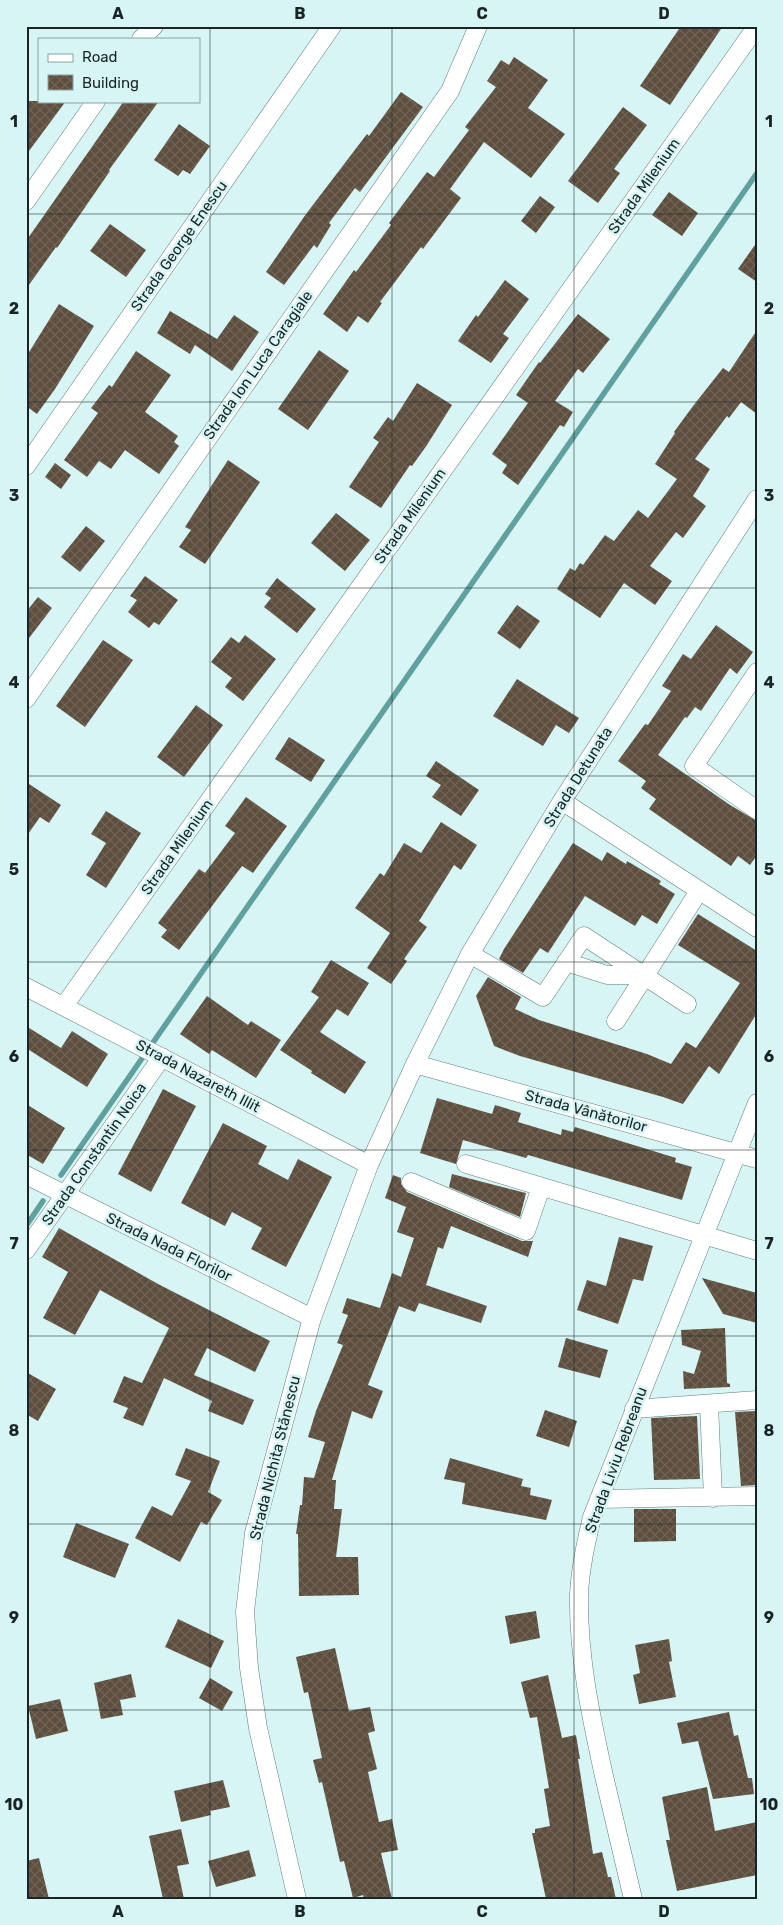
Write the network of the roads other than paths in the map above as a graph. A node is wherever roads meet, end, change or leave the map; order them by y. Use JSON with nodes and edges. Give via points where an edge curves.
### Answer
{"nodes":[{"id":1,"x":154,"y":26,"type":"edge"},
{"id":2,"x":332,"y":26,"type":"edge"},
{"id":3,"x":478,"y":26,"type":"edge"},
{"id":4,"x":757,"y":26,"type":"edge"},
{"id":5,"x":142,"y":38,"type":"edge"},
{"id":6,"x":95,"y":102,"type":"edge"},
{"id":7,"x":26,"y":201,"type":"edge"},
{"id":8,"x":26,"y":466,"type":"edge"},
{"id":9,"x":757,"y":499,"type":"edge"},
{"id":10,"x":757,"y":672,"type":"edge"},
{"id":11,"x":26,"y":699,"type":"edge"},
{"id":12,"x":562,"y":801,"type":"junction"},
{"id":13,"x":757,"y":810,"type":"edge"},
{"id":14,"x":699,"y":891,"type":"junction"},
{"id":15,"x":757,"y":928,"type":"edge"},
{"id":16,"x":470,"y":954,"type":"junction"},
{"id":17,"x":566,"y":962,"type":"junction"},
{"id":18,"x":645,"y":976,"type":"junction"},
{"id":19,"x":26,"y":987,"type":"edge"},
{"id":20,"x":687,"y":1004,"type":"dead end"},
{"id":21,"x":64,"y":1006,"type":"junction"},
{"id":22,"x":616,"y":1021,"type":"dead end"},
{"id":23,"x":162,"y":1057,"type":"junction"},
{"id":24,"x":414,"y":1064,"type":"junction"},
{"id":25,"x":757,"y":1103,"type":"edge"},
{"id":26,"x":736,"y":1153,"type":"junction"},
{"id":27,"x":757,"y":1159,"type":"edge"},
{"id":28,"x":466,"y":1164,"type":"dead end"},
{"id":29,"x":369,"y":1165,"type":"junction"},
{"id":30,"x":26,"y":1175,"type":"edge"},
{"id":31,"x":411,"y":1182,"type":"dead end"},
{"id":32,"x":541,"y":1187,"type":"junction"},
{"id":33,"x":65,"y":1195,"type":"junction"},
{"id":34,"x":703,"y":1236,"type":"junction"},
{"id":35,"x":26,"y":1250,"type":"edge"},
{"id":36,"x":757,"y":1251,"type":"edge"},
{"id":37,"x":312,"y":1318,"type":"junction"},
{"id":38,"x":757,"y":1400,"type":"edge"},
{"id":39,"x":709,"y":1404,"type":"junction"},
{"id":40,"x":634,"y":1410,"type":"junction"},
{"id":41,"x":757,"y":1496,"type":"edge"},
{"id":42,"x":713,"y":1498,"type":"junction"},
{"id":43,"x":599,"y":1499,"type":"junction"},
{"id":44,"x":297,"y":1899,"type":"edge"},
{"id":45,"x":633,"y":1899,"type":"edge"}],
"edges":[{"from":1,"to":5,"type":"street"},
{"from":2,"to":8,"type":"street","name":"Strada George Enescu"},
{"from":3,"to":11,"type":"street","name":"Strada Ion Luca Caragiale","via":[[450,90]]},
{"from":4,"to":21,"type":"street","name":"Strada Milenium"},
{"from":6,"to":7,"type":"street"},
{"from":9,"to":12,"type":"street","name":"Strada Detunata"},
{"from":10,"to":13,"type":"street","via":[[694,766]]},
{"from":12,"to":14,"type":"street"},
{"from":12,"to":16,"type":"street","name":"Strada Detunata"},
{"from":14,"to":15,"type":"street"},
{"from":14,"to":18,"type":"street"},
{"from":16,"to":17,"type":"street","via":[[543,997]]},
{"from":16,"to":24,"type":"street","name":"Strada Detunata"},
{"from":17,"to":18,"type":"street","via":[[607,974]]},
{"from":17,"to":18,"type":"street","via":[[584,936]]},
{"from":18,"to":20,"type":"street"},
{"from":18,"to":22,"type":"street"},
{"from":19,"to":21,"type":"street","name":"Strada Nazareth Illit"},
{"from":21,"to":23,"type":"street","name":"Strada Nazareth Illit"},
{"from":23,"to":29,"type":"street","name":"Strada Nazareth Illit"},
{"from":23,"to":33,"type":"street","name":"Strada Constantin Noica"},
{"from":24,"to":26,"type":"street","name":"Strada Vânătorilor"},
{"from":24,"to":29,"type":"street","name":"Strada Nichita Stănescu"},
{"from":25,"to":26,"type":"street","name":"Strada Liviu Rebreanu"},
{"from":26,"to":27,"type":"street","name":"Strada Vânătorilor"},
{"from":26,"to":34,"type":"street","name":"Strada Liviu Rebreanu"},
{"from":28,"to":32,"type":"street"},
{"from":29,"to":37,"type":"street","name":"Strada Nichita Stănescu"},
{"from":30,"to":33,"type":"street","name":"Strada Nada Florilor"},
{"from":31,"to":32,"type":"street","via":[[526,1231]]},
{"from":32,"to":34,"type":"street"},
{"from":33,"to":35,"type":"street","name":"Strada Constantin Noica"},
{"from":33,"to":37,"type":"street","name":"Strada Nada Florilor"},
{"from":34,"to":36,"type":"street"},
{"from":34,"to":40,"type":"street","name":"Strada Liviu Rebreanu"},
{"from":37,"to":44,"type":"street","name":"Strada Nichita Stănescu","via":[[254,1532],[245,1612],[258,1728]]},
{"from":38,"to":39,"type":"street"},
{"from":39,"to":40,"type":"street"},
{"from":39,"to":42,"type":"street"},
{"from":40,"to":43,"type":"street","name":"Strada Liviu Rebreanu"},
{"from":41,"to":42,"type":"street"},
{"from":42,"to":43,"type":"street"},
{"from":43,"to":45,"type":"street","name":"Strada Liviu Rebreanu","via":[[583,1555],[579,1595],[581,1642],[593,1724]]}]}
